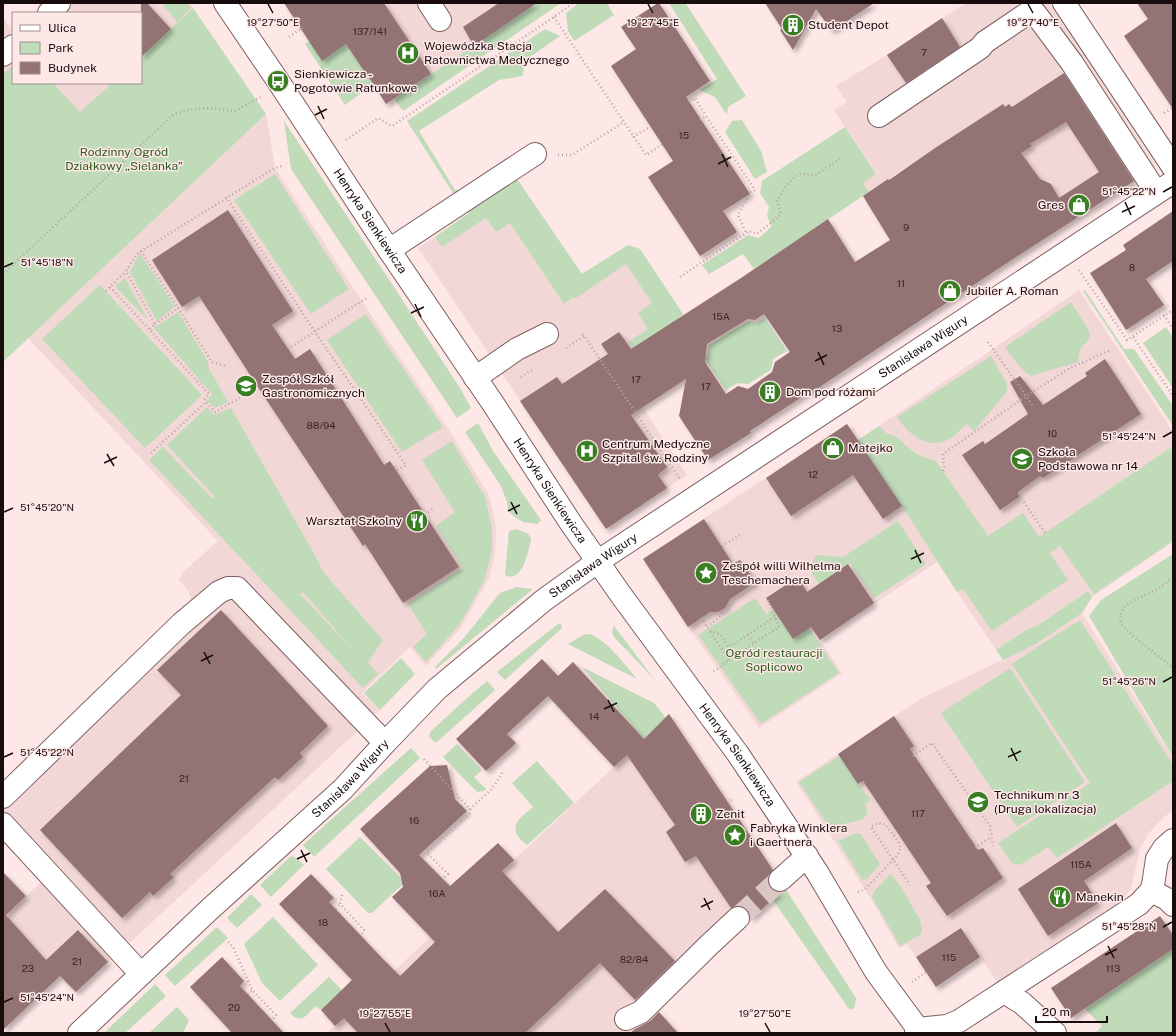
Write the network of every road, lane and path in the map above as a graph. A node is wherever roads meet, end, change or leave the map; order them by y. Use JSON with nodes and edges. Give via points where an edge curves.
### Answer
{"nodes":[{"id":1,"x":59,"y":3,"type":"edge"},
{"id":2,"x":225,"y":3,"type":"edge"},
{"id":3,"x":573,"y":3,"type":"edge"},
{"id":4,"x":1064,"y":3,"type":"edge"},
{"id":5,"x":50,"y":12,"type":"edge"},
{"id":6,"x":554,"y":17,"type":"junction"},
{"id":7,"x":304,"y":28,"type":"dead end"},
{"id":8,"x":289,"y":37,"type":"dead end"},
{"id":9,"x":12,"y":47,"type":"edge"},
{"id":10,"x":3,"y":55,"type":"edge"},
{"id":11,"x":262,"y":97,"type":"dead end"},
{"id":12,"x":689,"y":102,"type":"dead end"},
{"id":13,"x":1172,"y":108,"type":"dead end"},
{"id":14,"x":1164,"y":112,"type":"dead end"},
{"id":15,"x":706,"y":116,"type":"junction"},
{"id":16,"x":879,"y":116,"type":"dead end"},
{"id":17,"x":700,"y":120,"type":"dead end"},
{"id":18,"x":624,"y":122,"type":"junction"},
{"id":19,"x":650,"y":126,"type":"dead end"},
{"id":20,"x":634,"y":137,"type":"junction"},
{"id":21,"x":346,"y":140,"type":"dead end"},
{"id":22,"x":663,"y":144,"type":"dead end"},
{"id":23,"x":536,"y":154,"type":"joint"},
{"id":24,"x":840,"y":159,"type":"dead end"},
{"id":25,"x":282,"y":166,"type":"dead end"},
{"id":26,"x":1173,"y":167,"type":"edge"},
{"id":27,"x":1165,"y":187,"type":"edge"},
{"id":28,"x":226,"y":197,"type":"junction"},
{"id":29,"x":746,"y":233,"type":"junction"},
{"id":30,"x":389,"y":250,"type":"junction"},
{"id":31,"x":141,"y":251,"type":"junction"},
{"id":32,"x":1066,"y":252,"type":"junction"},
{"id":33,"x":126,"y":271,"type":"junction"},
{"id":34,"x":3,"y":274,"type":"edge"},
{"id":35,"x":680,"y":276,"type":"dead end"},
{"id":36,"x":110,"y":287,"type":"junction"},
{"id":37,"x":106,"y":292,"type":"dead end"},
{"id":38,"x":368,"y":297,"type":"dead end"},
{"id":39,"x":178,"y":308,"type":"junction"},
{"id":40,"x":1173,"y":310,"type":"edge"},
{"id":41,"x":1164,"y":315,"type":"junction"},
{"id":42,"x":155,"y":324,"type":"junction"},
{"id":43,"x":150,"y":329,"type":"junction"},
{"id":44,"x":1173,"y":329,"type":"edge"},
{"id":45,"x":315,"y":332,"type":"junction"},
{"id":46,"x":547,"y":334,"type":"dead end"},
{"id":47,"x":583,"y":334,"type":"dead end"},
{"id":48,"x":1133,"y":337,"type":"junction"},
{"id":49,"x":988,"y":342,"type":"dead end"},
{"id":50,"x":288,"y":349,"type":"dead end"},
{"id":51,"x":1111,"y":350,"type":"dead end"},
{"id":52,"x":226,"y":366,"type":"dead end"},
{"id":53,"x":475,"y":378,"type":"junction"},
{"id":54,"x":1173,"y":383,"type":"edge"},
{"id":55,"x":1026,"y":396,"type":"junction"},
{"id":56,"x":1173,"y":396,"type":"edge"},
{"id":57,"x":241,"y":397,"type":"dead end"},
{"id":58,"x":206,"y":402,"type":"junction"},
{"id":59,"x":1033,"y":406,"type":"dead end"},
{"id":60,"x":648,"y":431,"type":"junction"},
{"id":61,"x":644,"y":434,"type":"dead end"},
{"id":62,"x":151,"y":453,"type":"dead end"},
{"id":63,"x":396,"y":471,"type":"dead end"},
{"id":64,"x":943,"y":471,"type":"dead end"},
{"id":65,"x":680,"y":479,"type":"dead end"},
{"id":66,"x":1024,"y":502,"type":"dead end"},
{"id":67,"x":434,"y":508,"type":"dead end"},
{"id":68,"x":425,"y":515,"type":"dead end"},
{"id":69,"x":1046,"y":533,"type":"dead end"},
{"id":70,"x":740,"y":535,"type":"dead end"},
{"id":71,"x":722,"y":546,"type":"dead end"},
{"id":72,"x":597,"y":562,"type":"junction"},
{"id":73,"x":1173,"y":578,"type":"edge"},
{"id":74,"x":764,"y":580,"type":"dead end"},
{"id":75,"x":768,"y":600,"type":"dead end"},
{"id":76,"x":775,"y":617,"type":"junction"},
{"id":77,"x":701,"y":618,"type":"dead end"},
{"id":78,"x":707,"y":627,"type":"junction"},
{"id":79,"x":710,"y":632,"type":"junction"},
{"id":80,"x":748,"y":635,"type":"junction"},
{"id":81,"x":754,"y":644,"type":"junction"},
{"id":82,"x":729,"y":660,"type":"junction"},
{"id":83,"x":1173,"y":668,"type":"edge"},
{"id":84,"x":713,"y":672,"type":"dead end"},
{"id":85,"x":385,"y":743,"type":"junction"},
{"id":86,"x":913,"y":756,"type":"dead end"},
{"id":87,"x":424,"y":759,"type":"dead end"},
{"id":88,"x":504,"y":770,"type":"dead end"},
{"id":89,"x":3,"y":797,"type":"edge"},
{"id":90,"x":732,"y":800,"type":"dead end"},
{"id":91,"x":728,"y":803,"type":"dead end"},
{"id":92,"x":470,"y":809,"type":"junction"},
{"id":93,"x":3,"y":824,"type":"edge"},
{"id":94,"x":897,"y":833,"type":"dead end"},
{"id":95,"x":894,"y":835,"type":"junction"},
{"id":96,"x":992,"y":837,"type":"junction"},
{"id":97,"x":1173,"y":840,"type":"edge"},
{"id":98,"x":993,"y":846,"type":"dead end"},
{"id":99,"x":975,"y":848,"type":"dead end"},
{"id":100,"x":807,"y":856,"type":"junction"},
{"id":101,"x":893,"y":860,"type":"junction"},
{"id":102,"x":442,"y":879,"type":"dead end"},
{"id":103,"x":780,"y":880,"type":"tunnel mouth"},
{"id":104,"x":910,"y":885,"type":"dead end"},
{"id":105,"x":1151,"y":891,"type":"junction"},
{"id":106,"x":858,"y":892,"type":"dead end"},
{"id":107,"x":342,"y":895,"type":"dead end"},
{"id":108,"x":340,"y":904,"type":"junction"},
{"id":109,"x":1173,"y":905,"type":"edge"},
{"id":110,"x":336,"y":909,"type":"dead end"},
{"id":111,"x":738,"y":918,"type":"tunnel mouth"},
{"id":112,"x":361,"y":936,"type":"dead end"},
{"id":113,"x":228,"y":942,"type":"dead end"},
{"id":114,"x":926,"y":972,"type":"dead end"},
{"id":115,"x":141,"y":974,"type":"junction"},
{"id":116,"x":915,"y":980,"type":"dead end"},
{"id":117,"x":252,"y":990,"type":"junction"},
{"id":118,"x":1004,"y":992,"type":"junction"},
{"id":119,"x":248,"y":994,"type":"dead end"},
{"id":120,"x":626,"y":1019,"type":"dead end"},
{"id":121,"x":272,"y":1020,"type":"dead end"},
{"id":122,"x":919,"y":1032,"type":"edge"},
{"id":123,"x":79,"y":1033,"type":"edge"},
{"id":124,"x":1055,"y":1033,"type":"edge"}],
"edges":[{"from":1,"to":5,"type":"street"},
{"from":2,"to":30,"type":"street","name":"Henryka Sienkiewicza"},
{"from":3,"to":6,"type":"path"},
{"from":4,"to":26,"type":"street"},
{"from":6,"to":18,"type":"path"},
{"from":6,"to":21,"type":"path","via":[[392,126],[378,118]]},
{"from":7,"to":8,"type":"path"},
{"from":9,"to":10,"type":"street"},
{"from":11,"to":34,"type":"path","via":[[235,111],[210,108],[186,110],[173,115]]},
{"from":12,"to":15,"type":"path","via":[[695,98]]},
{"from":13,"to":14,"type":"path"},
{"from":15,"to":17,"type":"path"},
{"from":15,"to":29,"type":"path","via":[[755,190],[751,192],[738,215]]},
{"from":16,"to":27,"type":"street","via":[[1031,11],[1036,13]]},
{"from":18,"to":20,"type":"path"},
{"from":18,"to":23,"type":"path","via":[[572,155]]},
{"from":19,"to":20,"type":"path"},
{"from":20,"to":22,"type":"path","via":[[646,155]]},
{"from":23,"to":30,"type":"street"},
{"from":24,"to":29,"type":"path","via":[[814,176],[798,175],[783,190],[777,201],[781,214],[757,234],[749,231]]},
{"from":25,"to":28,"type":"path"},
{"from":27,"to":32,"type":"street","name":"Stanisława Wigury"},
{"from":28,"to":31,"type":"path"},
{"from":28,"to":45,"type":"path"},
{"from":29,"to":35,"type":"path"},
{"from":30,"to":53,"type":"street","name":"Henryka Sienkiewicza"},
{"from":31,"to":33,"type":"path"},
{"from":31,"to":39,"type":"path"},
{"from":32,"to":48,"type":"path","via":[[1127,340]]},
{"from":32,"to":72,"type":"street","name":"Stanisława Wigury"},
{"from":33,"to":36,"type":"path"},
{"from":33,"to":42,"type":"path"},
{"from":36,"to":37,"type":"path"},
{"from":36,"to":43,"type":"path"},
{"from":38,"to":45,"type":"path"},
{"from":39,"to":42,"type":"path"},
{"from":39,"to":52,"type":"path","via":[[212,362]]},
{"from":40,"to":41,"type":"path"},
{"from":41,"to":44,"type":"path"},
{"from":41,"to":48,"type":"path"},
{"from":42,"to":43,"type":"path"},
{"from":43,"to":58,"type":"path","via":[[209,394],[204,400]]},
{"from":45,"to":50,"type":"path"},
{"from":45,"to":63,"type":"path","via":[[406,465]]},
{"from":46,"to":53,"type":"street","via":[[517,349]]},
{"from":47,"to":60,"type":"path"},
{"from":48,"to":56,"type":"path"},
{"from":49,"to":55,"type":"path"},
{"from":51,"to":55,"type":"path","via":[[1072,367]]},
{"from":53,"to":72,"type":"street","name":"Henryka Sienkiewicza"},
{"from":54,"to":56,"type":"path"},
{"from":55,"to":59,"type":"path"},
{"from":55,"to":64,"type":"path","via":[[943,454]]},
{"from":57,"to":58,"type":"path","via":[[215,412]]},
{"from":58,"to":62,"type":"path"},
{"from":60,"to":61,"type":"path"},
{"from":60,"to":65,"type":"path"},
{"from":66,"to":69,"type":"path"},
{"from":67,"to":68,"type":"path"},
{"from":70,"to":71,"type":"path"},
{"from":72,"to":85,"type":"street","name":"Stanisława Wigury","via":[[544,600],[437,689]]},
{"from":72,"to":100,"type":"street","name":"Henryka Sienkiewicza","via":[[738,754]]},
{"from":73,"to":83,"type":"path","via":[[1154,591],[1132,601],[1120,614],[1121,624]]},
{"from":74,"to":78,"type":"path","via":[[734,600]]},
{"from":75,"to":76,"type":"path"},
{"from":76,"to":80,"type":"path"},
{"from":76,"to":81,"type":"path","via":[[779,627]]},
{"from":77,"to":78,"type":"path"},
{"from":78,"to":79,"type":"path"},
{"from":79,"to":80,"type":"path","via":[[720,634],[729,647]]},
{"from":79,"to":82,"type":"path"},
{"from":80,"to":81,"type":"path"},
{"from":81,"to":82,"type":"path"},
{"from":82,"to":84,"type":"path"},
{"from":85,"to":89,"type":"street","via":[[237,588],[228,588],[219,592],[181,624]]},
{"from":85,"to":115,"type":"street","name":"Stanisława Wigury","via":[[343,789]]},
{"from":86,"to":96,"type":"path","via":[[932,743],[990,826]]},
{"from":87,"to":92,"type":"path"},
{"from":88,"to":92,"type":"path","via":[[492,789]]},
{"from":90,"to":91,"type":"path"},
{"from":92,"to":102,"type":"path","via":[[469,815],[433,845],[428,853],[448,874]]},
{"from":93,"to":115,"type":"street"},
{"from":94,"to":95,"type":"path"},
{"from":95,"to":101,"type":"path","via":[[900,848]]},
{"from":95,"to":101,"type":"path","via":[[886,824],[878,823],[871,826]]},
{"from":96,"to":98,"type":"path"},
{"from":96,"to":99,"type":"path"},
{"from":97,"to":105,"type":"street","via":[[1157,859]]},
{"from":100,"to":103,"type":"street"},
{"from":100,"to":122,"type":"street","name":"Henryka Sienkiewicza","via":[[876,972]]},
{"from":101,"to":104,"type":"path"},
{"from":101,"to":106,"type":"path","via":[[865,889]]},
{"from":105,"to":109,"type":"street"},
{"from":105,"to":118,"type":"street","via":[[1139,904]]},
{"from":107,"to":108,"type":"path"},
{"from":108,"to":110,"type":"path"},
{"from":108,"to":112,"type":"path","via":[[364,930]]},
{"from":111,"to":120,"type":"street","via":[[641,1012]]},
{"from":113,"to":117,"type":"path","via":[[233,947]]},
{"from":114,"to":116,"type":"path"},
{"from":115,"to":123,"type":"street","name":"Stanisława Wigury"},
{"from":117,"to":119,"type":"path"},
{"from":117,"to":121,"type":"path","via":[[276,1015]]},
{"from":118,"to":122,"type":"street","via":[[959,1021]]},
{"from":118,"to":124,"type":"street","via":[[1022,1003]]}]}
